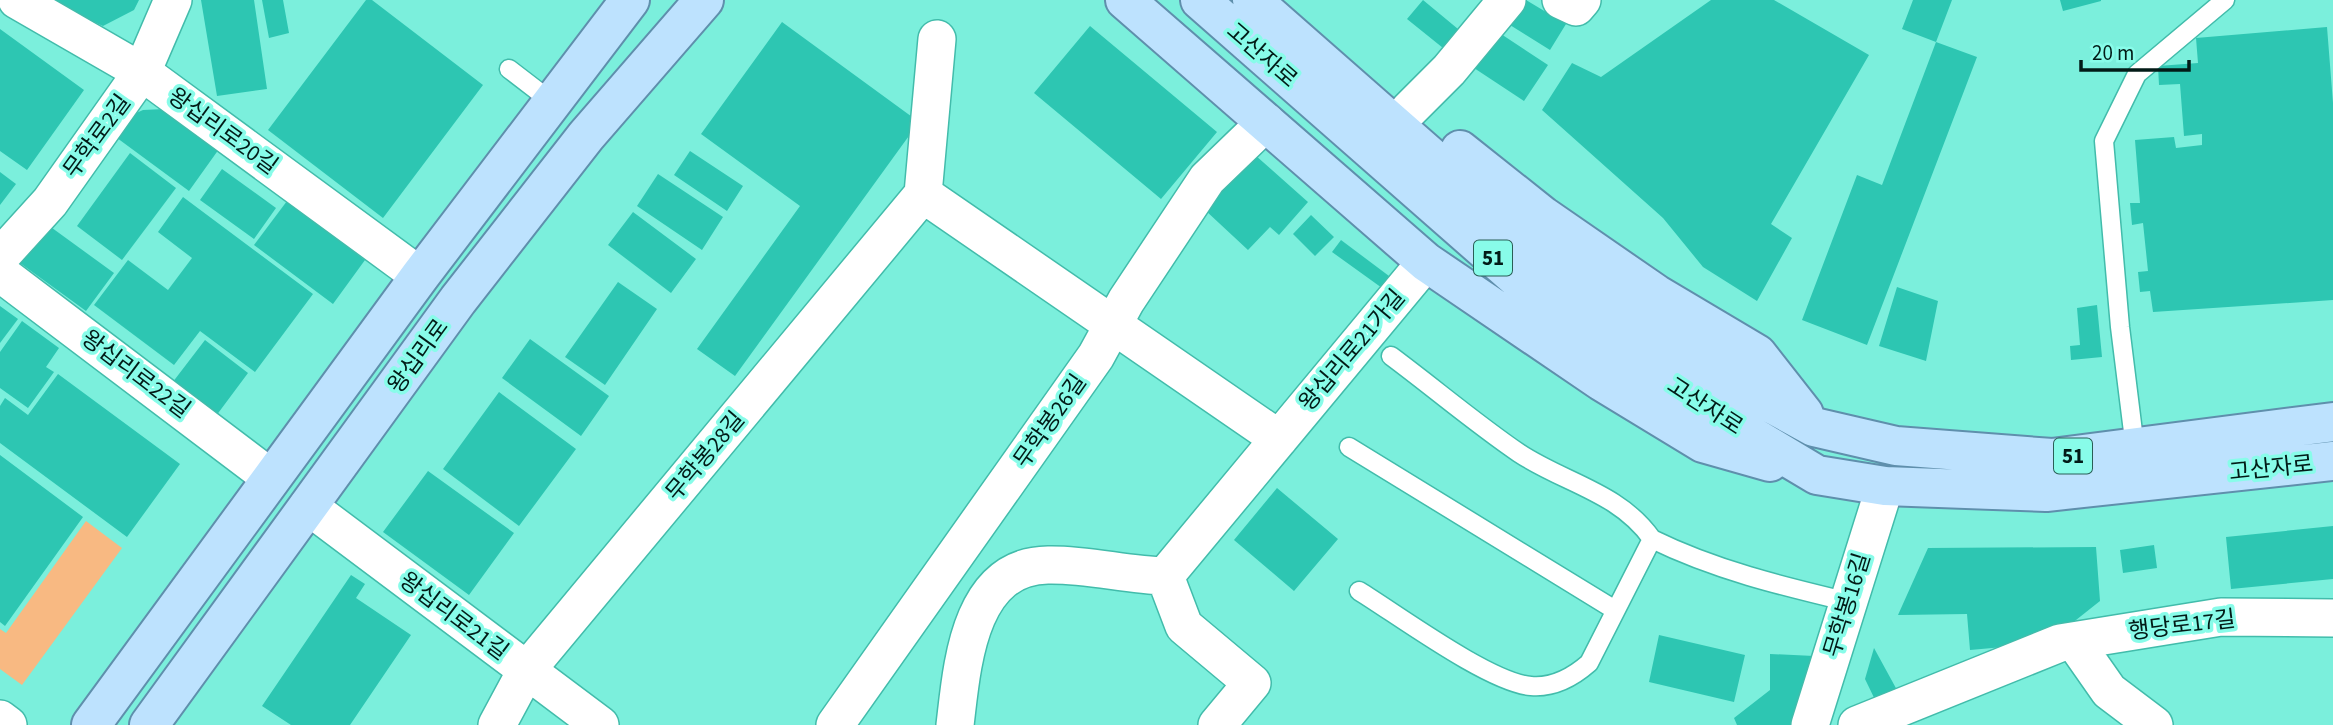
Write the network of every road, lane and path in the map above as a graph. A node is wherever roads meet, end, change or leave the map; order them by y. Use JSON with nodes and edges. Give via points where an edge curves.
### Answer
{"nodes":[{"id":1,"x":17,"y":0,"type":"edge"},
{"id":2,"x":173,"y":0,"type":"edge"},
{"id":3,"x":630,"y":0,"type":"edge"},
{"id":4,"x":704,"y":0,"type":"edge"},
{"id":5,"x":1125,"y":0,"type":"edge"},
{"id":6,"x":1199,"y":0,"type":"edge"},
{"id":7,"x":1252,"y":0,"type":"edge"},
{"id":8,"x":1282,"y":0,"type":"edge"},
{"id":9,"x":1507,"y":0,"type":"edge"},
{"id":10,"x":1561,"y":0,"type":"edge"},
{"id":11,"x":1582,"y":0,"type":"edge"},
{"id":12,"x":2225,"y":0,"type":"edge"},
{"id":13,"x":937,"y":39,"type":"dead end"},
{"id":14,"x":509,"y":69,"type":"dead end"},
{"id":15,"x":142,"y":72,"type":"junction"},
{"id":16,"x":552,"y":102,"type":"junction"},
{"id":17,"x":1409,"y":110,"type":"junction"},
{"id":18,"x":1266,"y":122,"type":"junction"},
{"id":19,"x":923,"y":194,"type":"junction"},
{"id":20,"x":0,"y":257,"type":"edge"},
{"id":21,"x":1426,"y":262,"type":"junction"},
{"id":22,"x":0,"y":273,"type":"edge"},
{"id":23,"x":420,"y":276,"type":"junction"},
{"id":24,"x":1112,"y":324,"type":"junction"},
{"id":25,"x":1391,"y":356,"type":"dead end"},
{"id":26,"x":2333,"y":422,"type":"edge"},
{"id":27,"x":1814,"y":427,"type":"junction"},
{"id":28,"x":1279,"y":439,"type":"junction"},
{"id":29,"x":1349,"y":447,"type":"dead end"},
{"id":30,"x":2135,"y":448,"type":"junction"},
{"id":31,"x":2333,"y":461,"type":"edge"},
{"id":32,"x":1817,"y":475,"type":"junction"},
{"id":33,"x":271,"y":478,"type":"junction"},
{"id":34,"x":1885,"y":486,"type":"junction"},
{"id":35,"x":308,"y":506,"type":"junction"},
{"id":36,"x":1652,"y":539,"type":"junction"},
{"id":37,"x":1165,"y":576,"type":"junction"},
{"id":38,"x":1359,"y":591,"type":"dead end"},
{"id":39,"x":1850,"y":602,"type":"junction"},
{"id":40,"x":1615,"y":610,"type":"junction"},
{"id":41,"x":2333,"y":618,"type":"edge"},
{"id":42,"x":2074,"y":641,"type":"junction"},
{"id":43,"x":526,"y":671,"type":"junction"},
{"id":44,"x":0,"y":719,"type":"edge"},
{"id":45,"x":8,"y":725,"type":"edge"},
{"id":46,"x":91,"y":725,"type":"edge"},
{"id":47,"x":149,"y":725,"type":"edge"},
{"id":48,"x":497,"y":725,"type":"edge"},
{"id":49,"x":600,"y":725,"type":"edge"},
{"id":50,"x":835,"y":725,"type":"edge"},
{"id":51,"x":955,"y":725,"type":"edge"},
{"id":52,"x":1217,"y":725,"type":"edge"},
{"id":53,"x":1810,"y":725,"type":"edge"},
{"id":54,"x":1857,"y":725,"type":"edge"},
{"id":55,"x":2154,"y":725,"type":"edge"}],
"edges":[{"from":1,"to":15,"type":"street","name":"왕십리로20길"},
{"from":2,"to":15,"type":"street","name":"무학로2길"},
{"from":3,"to":16,"type":"main road","name":"왕십리로"},
{"from":4,"to":35,"type":"main road","name":"왕십리로","via":[[458,300]]},
{"from":5,"to":18,"type":"main road"},
{"from":6,"to":32,"type":"main road","name":"고산자로","number":"51","via":[[1518,279],[1698,404]]},
{"from":7,"to":27,"type":"main road","name":"고산자로","number":"51","via":[[1539,252],[1714,372]]},
{"from":8,"to":17,"type":"main road"},
{"from":9,"to":17,"type":"street"},
{"from":10,"to":11,"type":"street","via":[[1576,7]]},
{"from":12,"to":30,"type":"lane","via":[[2137,74],[2104,141]]},
{"from":13,"to":19,"type":"street"},
{"from":14,"to":16,"type":"lane"},
{"from":15,"to":20,"type":"street","name":"무학로2길","via":[[50,202]]},
{"from":15,"to":23,"type":"street","name":"왕십리로20길"},
{"from":16,"to":23,"type":"main road","name":"왕십리로"},
{"from":17,"to":27,"type":"main road","via":[[1543,216],[1656,294],[1757,354]]},
{"from":18,"to":21,"type":"main road"},
{"from":18,"to":24,"type":"street","name":"무학봉26길","via":[[1207,179]]},
{"from":19,"to":24,"type":"street"},
{"from":19,"to":43,"type":"street","name":"무학봉28길"},
{"from":21,"to":28,"type":"street","name":"왕십리로21가길"},
{"from":21,"to":32,"type":"main road","via":[[1601,381],[1703,443]]},
{"from":22,"to":33,"type":"street","name":"왕십리로22길"},
{"from":23,"to":33,"type":"main road","name":"왕십리로"},
{"from":24,"to":28,"type":"street"},
{"from":24,"to":50,"type":"street","name":"무학봉26길","via":[[1096,356]]},
{"from":25,"to":36,"type":"lane","via":[[1521,454],[1625,509]]},
{"from":26,"to":30,"type":"main road","name":"고산자로","number":"51"},
{"from":27,"to":30,"type":"main road","name":"고산자로","number":"51","via":[[1895,446],[2052,458]]},
{"from":28,"to":37,"type":"street","name":"왕십리로21가길"},
{"from":29,"to":40,"type":"lane"},
{"from":31,"to":34,"type":"main road","name":"고산자로","number":"51","via":[[2046,492]]},
{"from":32,"to":34,"type":"main road","name":"고산자로","number":"51"},
{"from":33,"to":46,"type":"main road","name":"왕십리로"},
{"from":34,"to":39,"type":"street","name":"무학봉16길"},
{"from":35,"to":43,"type":"street","name":"왕십리로21길"},
{"from":35,"to":47,"type":"main road","name":"왕십리로"},
{"from":36,"to":39,"type":"lane","via":[[1756,580]]},
{"from":36,"to":40,"type":"lane"},
{"from":37,"to":51,"type":"street","via":[[1046,564],[1013,572],[981,605],[967,644]]},
{"from":37,"to":52,"type":"street","via":[[1184,626],[1252,682]]},
{"from":38,"to":40,"type":"lane","via":[[1492,674],[1530,686],[1573,677],[1589,663]]},
{"from":39,"to":53,"type":"street","name":"무학봉16길"},
{"from":41,"to":42,"type":"street","name":"행당로17길","via":[[2221,617]]},
{"from":42,"to":54,"type":"street","name":"행당로17길"},
{"from":42,"to":55,"type":"street","via":[[2109,691]]},
{"from":43,"to":48,"type":"street","name":"무학봉28길"},
{"from":43,"to":49,"type":"street","name":"왕십리로21길"},
{"from":44,"to":45,"type":"street"}]}
